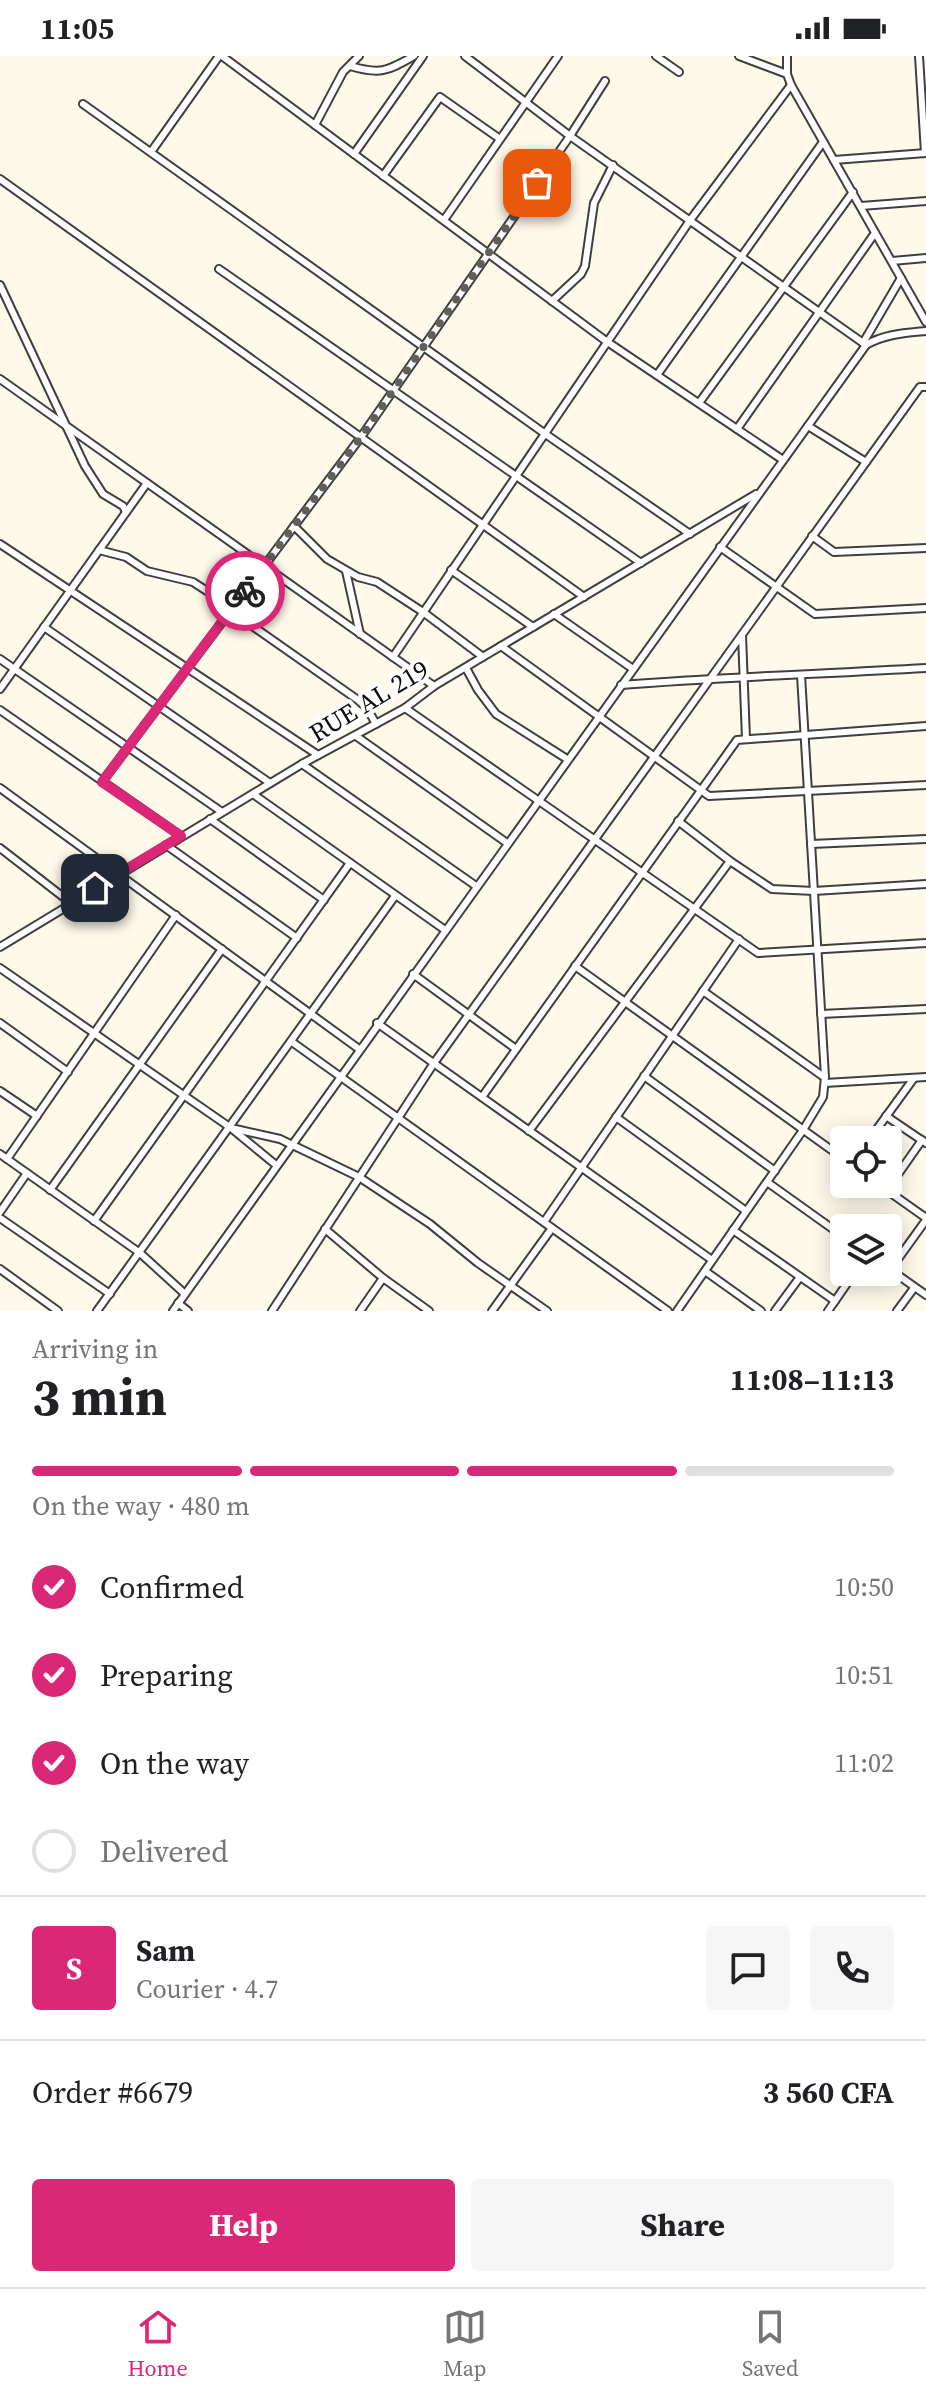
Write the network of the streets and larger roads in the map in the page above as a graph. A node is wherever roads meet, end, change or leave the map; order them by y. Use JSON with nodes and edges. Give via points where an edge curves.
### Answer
{"nodes":[{"id":1,"x":220,"y":56,"type":"edge"},
{"id":2,"x":359,"y":56,"type":"edge"},
{"id":3,"x":414,"y":56,"type":"edge"},
{"id":4,"x":423,"y":56,"type":"edge"},
{"id":5,"x":465,"y":56,"type":"edge"},
{"id":6,"x":558,"y":56,"type":"edge"},
{"id":7,"x":656,"y":56,"type":"edge"},
{"id":8,"x":739,"y":56,"type":"edge"},
{"id":9,"x":787,"y":56,"type":"edge"},
{"id":10,"x":919,"y":56,"type":"edge"},
{"id":11,"x":350,"y":66,"type":"junction"},
{"id":12,"x":679,"y":72,"type":"dead end"},
{"id":13,"x":787,"y":74,"type":"junction"},
{"id":14,"x":605,"y":81,"type":"dead end"},
{"id":15,"x":791,"y":85,"type":"junction"},
{"id":16,"x":527,"y":101,"type":"junction"},
{"id":17,"x":83,"y":104,"type":"dead end"},
{"id":18,"x":315,"y":125,"type":"junction"},
{"id":19,"x":570,"y":136,"type":"junction"},
{"id":20,"x":500,"y":139,"type":"junction"},
{"id":21,"x":823,"y":142,"type":"junction"},
{"id":22,"x":151,"y":152,"type":"junction"},
{"id":23,"x":925,"y":153,"type":"edge"},
{"id":24,"x":354,"y":154,"type":"junction"},
{"id":25,"x":834,"y":160,"type":"junction"},
{"id":26,"x":613,"y":165,"type":"junction"},
{"id":27,"x":383,"y":176,"type":"junction"},
{"id":28,"x":0,"y":179,"type":"edge"},
{"id":29,"x":853,"y":192,"type":"junction"},
{"id":30,"x":926,"y":201,"type":"edge"},
{"id":31,"x":861,"y":206,"type":"junction"},
{"id":32,"x":691,"y":219,"type":"junction"},
{"id":33,"x":444,"y":220,"type":"junction"},
{"id":34,"x":875,"y":233,"type":"junction"},
{"id":35,"x":487,"y":253,"type":"junction"},
{"id":36,"x":742,"y":255,"type":"junction"},
{"id":37,"x":926,"y":258,"type":"edge"},
{"id":38,"x":892,"y":261,"type":"junction"},
{"id":39,"x":219,"y":269,"type":"dead end"},
{"id":40,"x":901,"y":278,"type":"junction"},
{"id":41,"x":0,"y":285,"type":"edge"},
{"id":42,"x":784,"y":286,"type":"junction"},
{"id":43,"x":552,"y":301,"type":"junction"},
{"id":44,"x":819,"y":310,"type":"junction"},
{"id":45,"x":926,"y":322,"type":"edge"},
{"id":46,"x":926,"y":331,"type":"edge"},
{"id":47,"x":606,"y":341,"type":"junction"},
{"id":48,"x":865,"y":344,"type":"junction"},
{"id":49,"x":422,"y":347,"type":"junction"},
{"id":50,"x":657,"y":375,"type":"junction"},
{"id":51,"x":0,"y":379,"type":"edge"},
{"id":52,"x":926,"y":387,"type":"edge"},
{"id":53,"x":393,"y":390,"type":"junction"},
{"id":54,"x":699,"y":403,"type":"junction"},
{"id":55,"x":65,"y":425,"type":"junction"},
{"id":56,"x":808,"y":426,"type":"junction"},
{"id":57,"x":737,"y":429,"type":"junction"},
{"id":58,"x":544,"y":433,"type":"junction"},
{"id":59,"x":361,"y":437,"type":"junction"},
{"id":60,"x":783,"y":460,"type":"junction"},
{"id":61,"x":866,"y":462,"type":"junction"},
{"id":62,"x":515,"y":475,"type":"junction"},
{"id":63,"x":147,"y":483,"type":"junction"},
{"id":64,"x":759,"y":492,"type":"junction"},
{"id":65,"x":126,"y":512,"type":"junction"},
{"id":66,"x":483,"y":524,"type":"junction"},
{"id":67,"x":294,"y":526,"type":"junction"},
{"id":68,"x":690,"y":534,"type":"junction"},
{"id":69,"x":812,"y":536,"type":"junction"},
{"id":70,"x":0,"y":544,"type":"edge"},
{"id":71,"x":720,"y":547,"type":"junction"},
{"id":72,"x":926,"y":548,"type":"edge"},
{"id":73,"x":99,"y":550,"type":"junction"},
{"id":74,"x":641,"y":563,"type":"junction"},
{"id":75,"x":264,"y":566,"type":"junction"},
{"id":76,"x":451,"y":570,"type":"junction"},
{"id":77,"x":346,"y":571,"type":"junction"},
{"id":78,"x":776,"y":586,"type":"junction"},
{"id":79,"x":70,"y":590,"type":"junction"},
{"id":80,"x":584,"y":597,"type":"junction"},
{"id":81,"x":926,"y":608,"type":"edge"},
{"id":82,"x":232,"y":609,"type":"junction"},
{"id":83,"x":423,"y":612,"type":"junction"},
{"id":84,"x":554,"y":614,"type":"junction"},
{"id":85,"x":44,"y":627,"type":"junction"},
{"id":86,"x":533,"y":627,"type":"junction"},
{"id":87,"x":742,"y":633,"type":"junction"},
{"id":88,"x":360,"y":634,"type":"junction"},
{"id":89,"x":501,"y":646,"type":"junction"},
{"id":90,"x":393,"y":657,"type":"junction"},
{"id":91,"x":483,"y":657,"type":"junction"},
{"id":92,"x":0,"y":659,"type":"edge"},
{"id":93,"x":188,"y":668,"type":"junction"},
{"id":94,"x":466,"y":668,"type":"junction"},
{"id":95,"x":926,"y":668,"type":"edge"},
{"id":96,"x":14,"y":669,"type":"junction"},
{"id":97,"x":633,"y":669,"type":"junction"},
{"id":98,"x":801,"y":675,"type":"junction"},
{"id":99,"x":710,"y":678,"type":"junction"},
{"id":100,"x":744,"y":679,"type":"junction"},
{"id":101,"x":621,"y":685,"type":"junction"},
{"id":102,"x":434,"y":686,"type":"junction"},
{"id":103,"x":0,"y":689,"type":"edge"},
{"id":104,"x":159,"y":707,"type":"junction"},
{"id":105,"x":405,"y":708,"type":"junction"},
{"id":106,"x":0,"y":710,"type":"edge"},
{"id":107,"x":599,"y":716,"type":"junction"},
{"id":108,"x":376,"y":724,"type":"junction"},
{"id":109,"x":926,"y":726,"type":"edge"},
{"id":110,"x":804,"y":735,"type":"junction"},
{"id":111,"x":356,"y":736,"type":"junction"},
{"id":112,"x":746,"y":739,"type":"junction"},
{"id":113,"x":128,"y":748,"type":"junction"},
{"id":114,"x":318,"y":755,"type":"junction"},
{"id":115,"x":654,"y":756,"type":"junction"},
{"id":116,"x":567,"y":759,"type":"junction"},
{"id":117,"x":302,"y":764,"type":"junction"},
{"id":118,"x":102,"y":782,"type":"junction"},
{"id":119,"x":270,"y":783,"type":"junction"},
{"id":120,"x":926,"y":785,"type":"edge"},
{"id":121,"x":0,"y":788,"type":"edge"},
{"id":122,"x":701,"y":790,"type":"junction"},
{"id":123,"x":808,"y":791,"type":"junction"},
{"id":124,"x":253,"y":794,"type":"junction"},
{"id":125,"x":538,"y":800,"type":"junction"},
{"id":126,"x":222,"y":812,"type":"junction"},
{"id":127,"x":210,"y":819,"type":"junction"},
{"id":128,"x":678,"y":821,"type":"junction"},
{"id":129,"x":181,"y":836,"type":"junction"},
{"id":130,"x":595,"y":839,"type":"junction"},
{"id":131,"x":926,"y":839,"type":"edge"},
{"id":132,"x":507,"y":843,"type":"junction"},
{"id":133,"x":811,"y":844,"type":"junction"},
{"id":134,"x":166,"y":845,"type":"junction"},
{"id":135,"x":0,"y":848,"type":"edge"},
{"id":136,"x":730,"y":861,"type":"junction"},
{"id":137,"x":350,"y":863,"type":"junction"},
{"id":138,"x":642,"y":872,"type":"junction"},
{"id":139,"x":119,"y":873,"type":"junction"},
{"id":140,"x":926,"y":884,"type":"edge"},
{"id":141,"x":476,"y":886,"type":"junction"},
{"id":142,"x":814,"y":891,"type":"junction"},
{"id":143,"x":395,"y":896,"type":"junction"},
{"id":144,"x":324,"y":900,"type":"junction"},
{"id":145,"x":71,"y":903,"type":"junction"},
{"id":146,"x":695,"y":909,"type":"junction"},
{"id":147,"x":176,"y":915,"type":"junction"},
{"id":148,"x":445,"y":930,"type":"junction"},
{"id":149,"x":297,"y":938,"type":"junction"},
{"id":150,"x":739,"y":939,"type":"junction"},
{"id":151,"x":926,"y":943,"type":"edge"},
{"id":152,"x":0,"y":947,"type":"edge"},
{"id":153,"x":222,"y":949,"type":"junction"},
{"id":154,"x":817,"y":950,"type":"junction"},
{"id":155,"x":575,"y":966,"type":"junction"},
{"id":156,"x":0,"y":968,"type":"edge"},
{"id":157,"x":413,"y":974,"type":"junction"},
{"id":158,"x":266,"y":981,"type":"junction"},
{"id":159,"x":703,"y":991,"type":"junction"},
{"id":160,"x":625,"y":1002,"type":"junction"},
{"id":161,"x":926,"y":1009,"type":"edge"},
{"id":162,"x":311,"y":1014,"type":"junction"},
{"id":163,"x":821,"y":1014,"type":"junction"},
{"id":164,"x":468,"y":1015,"type":"junction"},
{"id":165,"x":0,"y":1023,"type":"edge"},
{"id":166,"x":377,"y":1023,"type":"junction"},
{"id":167,"x":95,"y":1034,"type":"junction"},
{"id":168,"x":672,"y":1036,"type":"junction"},
{"id":169,"x":292,"y":1042,"type":"junction"},
{"id":170,"x":359,"y":1049,"type":"junction"},
{"id":171,"x":516,"y":1049,"type":"junction"},
{"id":172,"x":434,"y":1063,"type":"junction"},
{"id":173,"x":139,"y":1065,"type":"junction"},
{"id":174,"x":68,"y":1072,"type":"junction"},
{"id":175,"x":339,"y":1076,"type":"junction"},
{"id":176,"x":644,"y":1076,"type":"junction"},
{"id":177,"x":914,"y":1077,"type":"junction"},
{"id":178,"x":926,"y":1077,"type":"edge"},
{"id":179,"x":825,"y":1080,"type":"junction"},
{"id":180,"x":0,"y":1091,"type":"edge"},
{"id":181,"x":184,"y":1096,"type":"junction"},
{"id":182,"x":482,"y":1097,"type":"junction"},
{"id":183,"x":37,"y":1116,"type":"junction"},
{"id":184,"x":886,"y":1116,"type":"junction"},
{"id":185,"x":616,"y":1117,"type":"junction"},
{"id":186,"x":398,"y":1118,"type":"junction"},
{"id":187,"x":879,"y":1126,"type":"edge"},
{"id":188,"x":231,"y":1128,"type":"junction"},
{"id":189,"x":803,"y":1130,"type":"junction"},
{"id":190,"x":529,"y":1131,"type":"junction"},
{"id":191,"x":924,"y":1142,"type":"edge"},
{"id":192,"x":291,"y":1144,"type":"junction"},
{"id":193,"x":830,"y":1149,"type":"edge"},
{"id":194,"x":0,"y":1154,"type":"edge"},
{"id":195,"x":7,"y":1159,"type":"junction"},
{"id":196,"x":276,"y":1165,"type":"junction"},
{"id":197,"x":581,"y":1168,"type":"junction"},
{"id":198,"x":775,"y":1171,"type":"junction"},
{"id":199,"x":902,"y":1171,"type":"edge"},
{"id":200,"x":27,"y":1173,"type":"junction"},
{"id":201,"x":359,"y":1177,"type":"junction"},
{"id":202,"x":767,"y":1182,"type":"junction"},
{"id":203,"x":50,"y":1190,"type":"junction"},
{"id":204,"x":898,"y":1198,"type":"edge"},
{"id":205,"x":746,"y":1211,"type":"junction"},
{"id":206,"x":0,"y":1215,"type":"edge"},
{"id":207,"x":926,"y":1219,"type":"edge"},
{"id":208,"x":94,"y":1221,"type":"junction"},
{"id":209,"x":544,"y":1222,"type":"junction"},
{"id":210,"x":830,"y":1227,"type":"edge"},
{"id":211,"x":552,"y":1228,"type":"junction"},
{"id":212,"x":325,"y":1229,"type":"junction"},
{"id":213,"x":733,"y":1230,"type":"junction"},
{"id":214,"x":902,"y":1251,"type":"edge"},
{"id":215,"x":140,"y":1253,"type":"junction"},
{"id":216,"x":712,"y":1260,"type":"junction"},
{"id":217,"x":0,"y":1269,"type":"edge"},
{"id":218,"x":705,"y":1271,"type":"junction"},
{"id":219,"x":800,"y":1277,"type":"junction"},
{"id":220,"x":383,"y":1278,"type":"junction"},
{"id":221,"x":902,"y":1279,"type":"edge"},
{"id":222,"x":510,"y":1285,"type":"junction"},
{"id":223,"x":845,"y":1286,"type":"edge"},
{"id":224,"x":914,"y":1288,"type":"junction"},
{"id":225,"x":110,"y":1294,"type":"junction"},
{"id":226,"x":185,"y":1294,"type":"junction"},
{"id":227,"x":926,"y":1295,"type":"edge"},
{"id":228,"x":835,"y":1301,"type":"junction"},
{"id":229,"x":178,"y":1303,"type":"junction"},
{"id":230,"x":58,"y":1311,"type":"edge"},
{"id":231,"x":97,"y":1311,"type":"edge"},
{"id":232,"x":173,"y":1311,"type":"edge"},
{"id":233,"x":188,"y":1311,"type":"edge"},
{"id":234,"x":272,"y":1311,"type":"edge"},
{"id":235,"x":360,"y":1311,"type":"edge"},
{"id":236,"x":429,"y":1311,"type":"edge"},
{"id":237,"x":492,"y":1311,"type":"edge"},
{"id":238,"x":547,"y":1311,"type":"edge"},
{"id":239,"x":668,"y":1311,"type":"edge"},
{"id":240,"x":677,"y":1311,"type":"edge"},
{"id":241,"x":761,"y":1311,"type":"edge"},
{"id":242,"x":775,"y":1311,"type":"edge"},
{"id":243,"x":828,"y":1311,"type":"edge"},
{"id":244,"x":897,"y":1311,"type":"edge"}],
"edges":[{"from":1,"to":18,"type":"street"},
{"from":1,"to":22,"type":"street"},
{"from":2,"to":11,"type":"street"},
{"from":3,"to":11,"type":"street","via":[[388,71]]},
{"from":4,"to":24,"type":"street"},
{"from":5,"to":16,"type":"street"},
{"from":6,"to":16,"type":"street"},
{"from":7,"to":12,"type":"street"},
{"from":8,"to":13,"type":"street"},
{"from":9,"to":13,"type":"street"},
{"from":10,"to":23,"type":"street"},
{"from":11,"to":18,"type":"street"},
{"from":13,"to":15,"type":"street"},
{"from":14,"to":19,"type":"street"},
{"from":15,"to":21,"type":"street"},
{"from":15,"to":32,"type":"street"},
{"from":16,"to":19,"type":"street"},
{"from":16,"to":20,"type":"street"},
{"from":17,"to":22,"type":"street"},
{"from":18,"to":24,"type":"street"},
{"from":19,"to":26,"type":"street"},
{"from":19,"to":35,"type":"street"},
{"from":20,"to":27,"type":"street","via":[[440,97]]},
{"from":20,"to":33,"type":"street"},
{"from":21,"to":25,"type":"street"},
{"from":21,"to":36,"type":"street"},
{"from":22,"to":49,"type":"street"},
{"from":23,"to":25,"type":"street"},
{"from":24,"to":27,"type":"street"},
{"from":25,"to":29,"type":"street"},
{"from":26,"to":32,"type":"street"},
{"from":26,"to":43,"type":"street","via":[[594,203],[585,266]]},
{"from":27,"to":33,"type":"street"},
{"from":28,"to":59,"type":"street"},
{"from":29,"to":31,"type":"street"},
{"from":29,"to":42,"type":"street"},
{"from":30,"to":31,"type":"street"},
{"from":31,"to":34,"type":"street"},
{"from":32,"to":36,"type":"street"},
{"from":32,"to":47,"type":"street"},
{"from":33,"to":35,"type":"street"},
{"from":34,"to":38,"type":"street"},
{"from":34,"to":44,"type":"street"},
{"from":35,"to":43,"type":"street"},
{"from":35,"to":49,"type":"street"},
{"from":36,"to":42,"type":"street"},
{"from":36,"to":50,"type":"street"},
{"from":37,"to":38,"type":"street"},
{"from":38,"to":40,"type":"street"},
{"from":39,"to":53,"type":"street"},
{"from":40,"to":45,"type":"street"},
{"from":40,"to":48,"type":"street"},
{"from":41,"to":55,"type":"street"},
{"from":42,"to":44,"type":"street"},
{"from":42,"to":54,"type":"street"},
{"from":43,"to":47,"type":"street"},
{"from":44,"to":48,"type":"street"},
{"from":44,"to":57,"type":"street"},
{"from":46,"to":48,"type":"street"},
{"from":47,"to":50,"type":"street"},
{"from":47,"to":58,"type":"street"},
{"from":48,"to":56,"type":"street"},
{"from":49,"to":53,"type":"street"},
{"from":49,"to":58,"type":"street"},
{"from":50,"to":54,"type":"street"},
{"from":51,"to":55,"type":"street"},
{"from":52,"to":61,"type":"street","via":[[920,387]]},
{"from":53,"to":59,"type":"street"},
{"from":53,"to":62,"type":"street"},
{"from":54,"to":57,"type":"street"},
{"from":55,"to":63,"type":"street"},
{"from":55,"to":65,"type":"street","via":[[94,482]]},
{"from":56,"to":60,"type":"street"},
{"from":56,"to":61,"type":"street"},
{"from":57,"to":60,"type":"street"},
{"from":58,"to":62,"type":"street"},
{"from":58,"to":68,"type":"street"},
{"from":59,"to":66,"type":"street"},
{"from":59,"to":67,"type":"street"},
{"from":60,"to":64,"type":"street"},
{"from":61,"to":69,"type":"street"},
{"from":62,"to":66,"type":"street"},
{"from":62,"to":74,"type":"street"},
{"from":63,"to":65,"type":"street"},
{"from":63,"to":75,"type":"street"},
{"from":64,"to":68,"type":"street","name":"RUE AL 219"},
{"from":64,"to":71,"type":"street"},
{"from":65,"to":73,"type":"street"},
{"from":66,"to":76,"type":"street"},
{"from":66,"to":80,"type":"street"},
{"from":67,"to":75,"type":"street"},
{"from":67,"to":77,"type":"street"},
{"from":68,"to":74,"type":"street","name":"RUE AL 219"},
{"from":69,"to":72,"type":"street","via":[[834,552]]},
{"from":69,"to":78,"type":"street"},
{"from":70,"to":79,"type":"street"},
{"from":71,"to":78,"type":"street"},
{"from":71,"to":97,"type":"street"},
{"from":73,"to":79,"type":"street"},
{"from":73,"to":82,"type":"street","via":[[126,557],[147,571],[193,582]]},
{"from":74,"to":80,"type":"street","name":"RUE AL 219"},
{"from":75,"to":82,"type":"street"},
{"from":75,"to":88,"type":"street"},
{"from":76,"to":83,"type":"street"},
{"from":76,"to":86,"type":"street"},
{"from":77,"to":83,"type":"street","via":[[377,582]]},
{"from":77,"to":88,"type":"street"},
{"from":78,"to":81,"type":"street","via":[[815,614]]},
{"from":78,"to":87,"type":"street"},
{"from":79,"to":85,"type":"street"},
{"from":79,"to":93,"type":"street"},
{"from":80,"to":84,"type":"street","name":"RUE AL 219"},
{"from":82,"to":93,"type":"street"},
{"from":82,"to":108,"type":"street","via":[[358,700]]},
{"from":83,"to":90,"type":"street"},
{"from":83,"to":91,"type":"street"},
{"from":84,"to":86,"type":"street","name":"RUE AL 219"},
{"from":84,"to":97,"type":"street"},
{"from":85,"to":96,"type":"street"},
{"from":85,"to":104,"type":"street"},
{"from":86,"to":89,"type":"street","name":"RUE AL 219"},
{"from":87,"to":99,"type":"street"},
{"from":87,"to":100,"type":"street"},
{"from":88,"to":90,"type":"street"},
{"from":89,"to":91,"type":"street","name":"RUE AL 219"},
{"from":89,"to":107,"type":"street"},
{"from":90,"to":102,"type":"street"},
{"from":91,"to":94,"type":"street","name":"RUE AL 219"},
{"from":92,"to":96,"type":"street"},
{"from":93,"to":104,"type":"street"},
{"from":93,"to":114,"type":"street"},
{"from":94,"to":102,"type":"street","name":"RUE AL 219"},
{"from":94,"to":116,"type":"street","via":[[496,714]]},
{"from":95,"to":98,"type":"street"},
{"from":96,"to":103,"type":"street"},
{"from":96,"to":113,"type":"street"},
{"from":97,"to":101,"type":"street"},
{"from":98,"to":100,"type":"street"},
{"from":98,"to":110,"type":"street"},
{"from":99,"to":100,"type":"street"},
{"from":99,"to":101,"type":"street"},
{"from":99,"to":115,"type":"street"},
{"from":100,"to":112,"type":"street"},
{"from":101,"to":107,"type":"street"},
{"from":102,"to":105,"type":"street","name":"RUE AL 219"},
{"from":104,"to":113,"type":"street"},
{"from":104,"to":119,"type":"street"},
{"from":105,"to":108,"type":"street","name":"RUE AL 219"},
{"from":105,"to":125,"type":"street"},
{"from":106,"to":118,"type":"street"},
{"from":107,"to":115,"type":"street"},
{"from":107,"to":116,"type":"street"},
{"from":108,"to":111,"type":"street","name":"RUE AL 219"},
{"from":109,"to":110,"type":"street"},
{"from":110,"to":112,"type":"street"},
{"from":110,"to":123,"type":"street"},
{"from":111,"to":114,"type":"street","name":"RUE AL 219"},
{"from":111,"to":132,"type":"street"},
{"from":112,"to":122,"type":"street","via":[[737,740]]},
{"from":113,"to":118,"type":"street"},
{"from":113,"to":126,"type":"street"},
{"from":114,"to":117,"type":"street","name":"RUE AL 219"},
{"from":115,"to":122,"type":"street"},
{"from":115,"to":130,"type":"street"},
{"from":116,"to":125,"type":"street"},
{"from":117,"to":119,"type":"street","name":"RUE AL 219"},
{"from":117,"to":141,"type":"street"},
{"from":118,"to":129,"type":"street"},
{"from":119,"to":124,"type":"street","name":"RUE AL 219"},
{"from":120,"to":123,"type":"street"},
{"from":121,"to":139,"type":"street"},
{"from":122,"to":123,"type":"street","via":[[709,796]]},
{"from":122,"to":128,"type":"street"},
{"from":123,"to":133,"type":"street"},
{"from":124,"to":126,"type":"street","name":"RUE AL 219"},
{"from":124,"to":137,"type":"street"},
{"from":125,"to":130,"type":"street"},
{"from":125,"to":132,"type":"street"},
{"from":126,"to":127,"type":"street","name":"RUE AL 219"},
{"from":127,"to":129,"type":"street","name":"RUE AL 219"},
{"from":127,"to":144,"type":"street"},
{"from":128,"to":136,"type":"street"},
{"from":128,"to":138,"type":"street"},
{"from":129,"to":134,"type":"street","name":"RUE AL 219"},
{"from":130,"to":138,"type":"street"},
{"from":130,"to":164,"type":"street"},
{"from":131,"to":133,"type":"street"},
{"from":132,"to":141,"type":"street"},
{"from":133,"to":142,"type":"street"},
{"from":134,"to":139,"type":"street","name":"RUE AL 219"},
{"from":134,"to":149,"type":"street"},
{"from":135,"to":145,"type":"street"},
{"from":136,"to":142,"type":"street","via":[[772,889]]},
{"from":136,"to":146,"type":"street"},
{"from":137,"to":143,"type":"street"},
{"from":137,"to":144,"type":"street"},
{"from":138,"to":146,"type":"street"},
{"from":138,"to":155,"type":"street"},
{"from":139,"to":145,"type":"street","name":"RUE AL 219"},
{"from":139,"to":147,"type":"street"},
{"from":140,"to":142,"type":"street"},
{"from":141,"to":148,"type":"street"},
{"from":142,"to":154,"type":"street"},
{"from":143,"to":148,"type":"street"},
{"from":143,"to":162,"type":"street"},
{"from":144,"to":149,"type":"street"},
{"from":145,"to":152,"type":"street","name":"RUE AL 219"},
{"from":146,"to":150,"type":"street"},
{"from":146,"to":160,"type":"street"},
{"from":147,"to":153,"type":"street"},
{"from":147,"to":167,"type":"street"},
{"from":148,"to":157,"type":"street"},
{"from":149,"to":158,"type":"street"},
{"from":150,"to":154,"type":"street","via":[[758,953]]},
{"from":150,"to":159,"type":"street"},
{"from":151,"to":154,"type":"street"},
{"from":153,"to":158,"type":"street"},
{"from":153,"to":173,"type":"street"},
{"from":154,"to":163,"type":"street"},
{"from":155,"to":160,"type":"street"},
{"from":155,"to":171,"type":"street"},
{"from":156,"to":167,"type":"street"},
{"from":157,"to":164,"type":"street"},
{"from":157,"to":166,"type":"street"},
{"from":158,"to":162,"type":"street"},
{"from":158,"to":181,"type":"street"},
{"from":159,"to":168,"type":"street"},
{"from":159,"to":179,"type":"street"},
{"from":160,"to":168,"type":"street"},
{"from":160,"to":190,"type":"street"},
{"from":161,"to":163,"type":"street"},
{"from":162,"to":169,"type":"street"},
{"from":162,"to":170,"type":"street"},
{"from":163,"to":179,"type":"street"},
{"from":164,"to":171,"type":"street"},
{"from":164,"to":172,"type":"street"},
{"from":165,"to":174,"type":"street"},
{"from":166,"to":170,"type":"street"},
{"from":166,"to":172,"type":"street"},
{"from":167,"to":173,"type":"street"},
{"from":167,"to":174,"type":"street"},
{"from":168,"to":176,"type":"street"},
{"from":168,"to":189,"type":"street"},
{"from":169,"to":175,"type":"street"},
{"from":169,"to":188,"type":"street"},
{"from":170,"to":175,"type":"street"},
{"from":171,"to":182,"type":"street"},
{"from":172,"to":182,"type":"street"},
{"from":172,"to":186,"type":"street"},
{"from":173,"to":181,"type":"street"},
{"from":173,"to":203,"type":"street"},
{"from":174,"to":183,"type":"street"},
{"from":175,"to":186,"type":"street"},
{"from":175,"to":192,"type":"street"},
{"from":176,"to":185,"type":"street"},
{"from":176,"to":198,"type":"street"},
{"from":177,"to":178,"type":"street"},
{"from":177,"to":179,"type":"street"},
{"from":177,"to":184,"type":"street"},
{"from":179,"to":189,"type":"street","via":[[823,1097]]},
{"from":180,"to":183,"type":"street"},
{"from":181,"to":188,"type":"street"},
{"from":181,"to":208,"type":"street"},
{"from":182,"to":190,"type":"street"},
{"from":183,"to":195,"type":"street"},
{"from":184,"to":187,"type":"street"},
{"from":184,"to":191,"type":"street"},
{"from":185,"to":197,"type":"street"},
{"from":185,"to":205,"type":"street"},
{"from":186,"to":201,"type":"street"},
{"from":186,"to":209,"type":"street"},
{"from":188,"to":192,"type":"street"},
{"from":188,"to":196,"type":"street"},
{"from":188,"to":215,"type":"street"},
{"from":189,"to":193,"type":"street"},
{"from":189,"to":198,"type":"street"},
{"from":190,"to":197,"type":"street"},
{"from":191,"to":199,"type":"street"},
{"from":192,"to":196,"type":"street"},
{"from":192,"to":201,"type":"street"},
{"from":194,"to":195,"type":"street"},
{"from":195,"to":200,"type":"street"},
{"from":196,"to":226,"type":"street"},
{"from":197,"to":209,"type":"street"},
{"from":197,"to":216,"type":"street"},
{"from":198,"to":202,"type":"street"},
{"from":200,"to":203,"type":"street"},
{"from":200,"to":206,"type":"street"},
{"from":201,"to":212,"type":"street"},
{"from":201,"to":222,"type":"street"},
{"from":202,"to":205,"type":"street"},
{"from":202,"to":210,"type":"street"},
{"from":203,"to":208,"type":"street"},
{"from":204,"to":207,"type":"street"},
{"from":205,"to":213,"type":"street"},
{"from":206,"to":225,"type":"street"},
{"from":207,"to":214,"type":"street"},
{"from":208,"to":215,"type":"street"},
{"from":209,"to":211,"type":"street"},
{"from":211,"to":222,"type":"street"},
{"from":211,"to":239,"type":"street"},
{"from":212,"to":220,"type":"street"},
{"from":212,"to":234,"type":"street"},
{"from":213,"to":216,"type":"street"},
{"from":213,"to":219,"type":"street"},
{"from":215,"to":225,"type":"street"},
{"from":215,"to":226,"type":"street"},
{"from":216,"to":218,"type":"street"},
{"from":217,"to":230,"type":"street"},
{"from":218,"to":240,"type":"street"},
{"from":218,"to":241,"type":"street"},
{"from":219,"to":228,"type":"street"},
{"from":219,"to":242,"type":"street"},
{"from":220,"to":235,"type":"street"},
{"from":220,"to":236,"type":"street"},
{"from":221,"to":224,"type":"street"},
{"from":222,"to":237,"type":"street"},
{"from":222,"to":238,"type":"street"},
{"from":223,"to":228,"type":"street"},
{"from":224,"to":227,"type":"street"},
{"from":224,"to":244,"type":"street"},
{"from":225,"to":231,"type":"street"},
{"from":226,"to":229,"type":"street"},
{"from":228,"to":243,"type":"street"},
{"from":229,"to":232,"type":"street"},
{"from":229,"to":233,"type":"street"}]}
